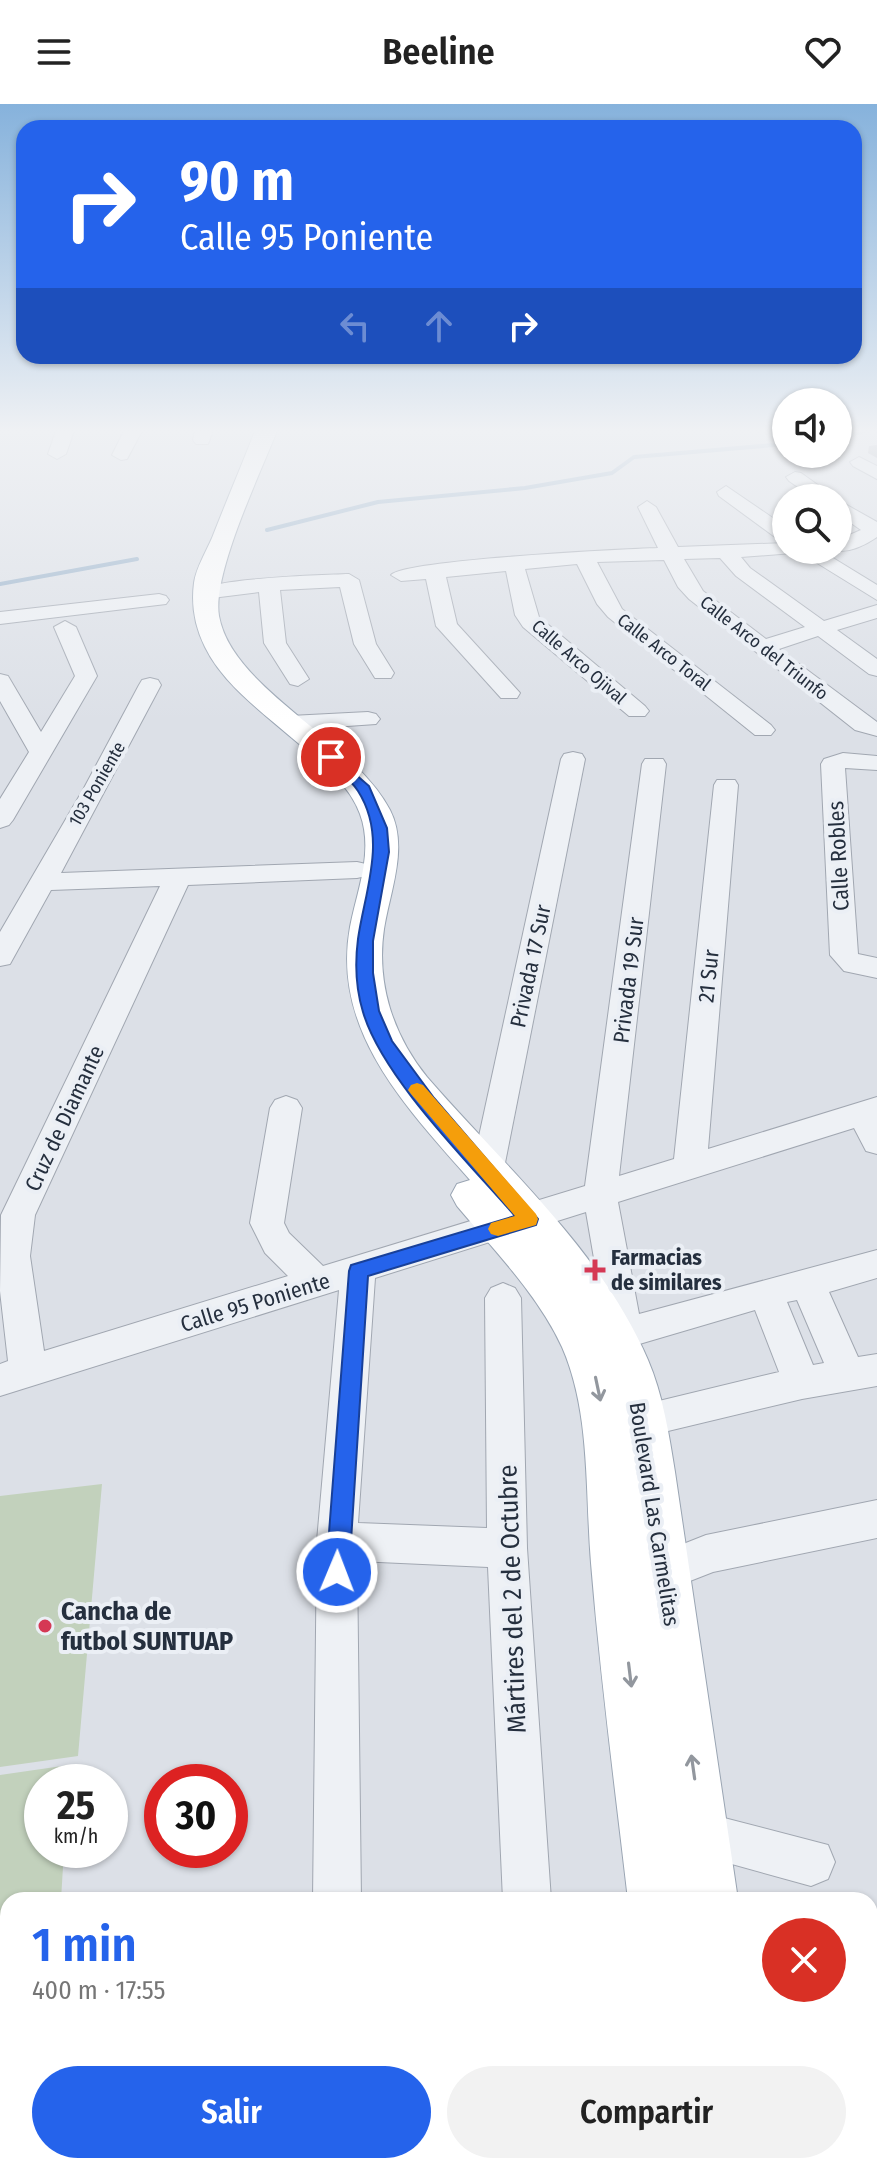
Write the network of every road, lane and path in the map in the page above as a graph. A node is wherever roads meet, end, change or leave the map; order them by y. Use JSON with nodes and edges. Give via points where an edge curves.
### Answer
{"nodes":[{"id":1,"x":209,"y":528,"type":"edge"},
{"id":2,"x":229,"y":528,"type":"edge"},
{"id":3,"x":658,"y":528,"type":"edge"},
{"id":4,"x":875,"y":529,"type":"edge"},
{"id":5,"x":852,"y":542,"type":"edge"},
{"id":6,"x":772,"y":549,"type":"edge"},
{"id":7,"x":725,"y":551,"type":"junction"},
{"id":8,"x":671,"y":553,"type":"junction"},
{"id":9,"x":584,"y":557,"type":"junction"},
{"id":10,"x":514,"y":563,"type":"junction"},
{"id":11,"x":829,"y":564,"type":"edge"},
{"id":12,"x":434,"y":571,"type":"junction"},
{"id":13,"x":401,"y":575,"type":"dead end"},
{"id":14,"x":269,"y":585,"type":"junction"},
{"id":15,"x":204,"y":593,"type":"junction"},
{"id":16,"x":877,"y":594,"type":"edge"},
{"id":17,"x":159,"y":600,"type":"dead end"},
{"id":18,"x":877,"y":611,"type":"edge"},
{"id":19,"x":0,"y":618,"type":"edge"},
{"id":20,"x":65,"y":627,"type":"dead end"},
{"id":21,"x":819,"y":629,"type":"junction"},
{"id":22,"x":761,"y":647,"type":"junction"},
{"id":23,"x":877,"y":669,"type":"edge"},
{"id":24,"x":383,"y":673,"type":"dead end"},
{"id":25,"x":298,"y":679,"type":"dead end"},
{"id":26,"x":0,"y":681,"type":"edge"},
{"id":27,"x":150,"y":685,"type":"dead end"},
{"id":28,"x":509,"y":693,"type":"dead end"},
{"id":29,"x":637,"y":711,"type":"dead end"},
{"id":30,"x":368,"y":719,"type":"dead end"},
{"id":31,"x":290,"y":723,"type":"junction"},
{"id":32,"x":877,"y":729,"type":"edge"},
{"id":33,"x":763,"y":730,"type":"dead end"},
{"id":34,"x":42,"y":754,"type":"junction"},
{"id":35,"x":573,"y":759,"type":"dead end"},
{"id":36,"x":877,"y":763,"type":"edge"},
{"id":37,"x":654,"y":764,"type":"dead end"},
{"id":38,"x":726,"y":785,"type":"dead end"},
{"id":39,"x":0,"y":820,"type":"edge"},
{"id":40,"x":366,"y":848,"type":"junction"},
{"id":41,"x":177,"y":879,"type":"junction"},
{"id":42,"x":41,"y":882,"type":"junction"},
{"id":43,"x":0,"y":957,"type":"edge"},
{"id":44,"x":877,"y":968,"type":"edge"},
{"id":45,"x":286,"y":1108,"type":"dead end"},
{"id":46,"x":872,"y":1122,"type":"edge"},
{"id":47,"x":690,"y":1166,"type":"junction"},
{"id":48,"x":487,"y":1173,"type":"junction"},
{"id":49,"x":600,"y":1196,"type":"junction"},
{"id":50,"x":9,"y":1217,"type":"edge"},
{"id":51,"x":515,"y":1224,"type":"junction"},
{"id":52,"x":877,"y":1264,"type":"edge"},
{"id":53,"x":318,"y":1283,"type":"junction"},
{"id":54,"x":358,"y":1283,"type":"junction"},
{"id":55,"x":808,"y":1285,"type":"junction"},
{"id":56,"x":766,"y":1294,"type":"junction"},
{"id":57,"x":503,"y":1298,"type":"dead end"},
{"id":58,"x":621,"y":1337,"type":"junction"},
{"id":59,"x":862,"y":1372,"type":"edge"},
{"id":60,"x":14,"y":1376,"type":"edge"},
{"id":61,"x":802,"y":1383,"type":"junction"},
{"id":62,"x":643,"y":1420,"type":"junction"},
{"id":63,"x":877,"y":1519,"type":"edge"},
{"id":64,"x":337,"y":1541,"type":"junction"},
{"id":65,"x":507,"y":1548,"type":"junction"},
{"id":66,"x":653,"y":1596,"type":"junction"},
{"id":67,"x":701,"y":1835,"type":"junction"},
{"id":68,"x":811,"y":1862,"type":"dead end"},
{"id":69,"x":337,"y":1892,"type":"edge"},
{"id":70,"x":527,"y":1892,"type":"edge"},
{"id":71,"x":658,"y":1892,"type":"edge"},
{"id":72,"x":707,"y":1892,"type":"edge"}],
"edges":[{"from":1,"to":40,"type":"main road","name":"Boulevard Las Carmelitas","via":[[186,596],[190,632],[214,676],[326,775],[351,811]]},
{"from":2,"to":15,"type":"main road"},
{"from":3,"to":8,"type":"street","name":"Calle Arco del Triunfo"},
{"from":4,"to":5,"type":"street"},
{"from":6,"to":7,"type":"street"},
{"from":7,"to":8,"type":"street"},
{"from":7,"to":21,"type":"street","via":[[743,572]]},
{"from":8,"to":9,"type":"street"},
{"from":8,"to":22,"type":"street","name":"Calle Arco del Triunfo","via":[[688,587]]},
{"from":9,"to":10,"type":"street"},
{"from":9,"to":33,"type":"street","name":"Calle Arco Toral","via":[[615,613]]},
{"from":10,"to":12,"type":"street"},
{"from":10,"to":29,"type":"street","name":"Calle Arco Ojival","via":[[531,622]]},
{"from":11,"to":16,"type":"street"},
{"from":12,"to":13,"type":"street"},
{"from":12,"to":28,"type":"street","via":[[447,626]]},
{"from":14,"to":15,"type":"street"},
{"from":14,"to":24,"type":"street","via":[[344,579],[352,583],[365,644]]},
{"from":14,"to":25,"type":"street","via":[[275,643]]},
{"from":15,"to":31,"type":"main road","name":"Boulevard Las Carmelitas","via":[[207,618],[227,660]]},
{"from":17,"to":19,"type":"street"},
{"from":18,"to":21,"type":"street"},
{"from":20,"to":34,"type":"street","via":[[86,676]]},
{"from":21,"to":22,"type":"street"},
{"from":21,"to":23,"type":"street"},
{"from":22,"to":32,"type":"street","name":"Calle Arco del Triunfo","via":[[863,725]]},
{"from":26,"to":34,"type":"street"},
{"from":27,"to":42,"type":"street","name":"103 Poniente"},
{"from":30,"to":31,"type":"street"},
{"from":31,"to":40,"type":"main road","name":"Boulevard Las Carmelitas","via":[[364,789],[377,815]]},
{"from":34,"to":39,"type":"street"},
{"from":35,"to":48,"type":"street","name":"Privada 17 Sur"},
{"from":36,"to":44,"type":"street","name":"Calle Robles","via":[[833,764],[844,955],[855,966]]},
{"from":37,"to":49,"type":"street","name":"Privada 19 Sur"},
{"from":38,"to":47,"type":"street","name":"21 Sur"},
{"from":40,"to":41,"type":"street"},
{"from":40,"to":48,"type":"main road","name":"Boulevard Las Carmelitas","via":[[382,852],[365,941],[371,1011],[404,1073]]},
{"from":40,"to":51,"type":"main road","name":"Boulevard Las Carmelitas","via":[[340,951],[339,988],[355,1045],[394,1103]]},
{"from":41,"to":42,"type":"street"},
{"from":41,"to":50,"type":"street","name":"Cruz de Diamante"},
{"from":42,"to":43,"type":"street","name":"103 Poniente"},
{"from":45,"to":53,"type":"street","via":[[267,1223],[277,1243]]},
{"from":46,"to":47,"type":"street","name":"Calle 95 Poniente"},
{"from":47,"to":49,"type":"street","name":"Calle 95 Poniente"},
{"from":48,"to":51,"type":"main road","name":"Boulevard Las Carmelitas"},
{"from":49,"to":51,"type":"street","name":"Calle 95 Poniente"},
{"from":49,"to":58,"type":"street","name":"Privada 19 Sur"},
{"from":50,"to":60,"type":"street","name":"Cruz de Diamante"},
{"from":51,"to":54,"type":"street","name":"Calle 95 Poniente"},
{"from":51,"to":58,"type":"main road","name":"Boulevard Las Carmelitas","via":[[578,1284]]},
{"from":51,"to":66,"type":"main road","name":"Boulevard Las Carmelitas","one_way":true,"via":[[595,1375]]},
{"from":52,"to":55,"type":"street"},
{"from":53,"to":54,"type":"street","name":"Calle 95 Poniente"},
{"from":53,"to":60,"type":"street","name":"Calle 95 Poniente"},
{"from":54,"to":64,"type":"street"},
{"from":55,"to":56,"type":"street"},
{"from":55,"to":59,"type":"street"},
{"from":56,"to":58,"type":"street"},
{"from":56,"to":61,"type":"street"},
{"from":57,"to":65,"type":"street","name":"Mártires del 2 de Octubre"},
{"from":58,"to":62,"type":"main road","name":"Boulevard Las Carmelitas"},
{"from":59,"to":61,"type":"street"},
{"from":61,"to":62,"type":"street"},
{"from":62,"to":66,"type":"main road","name":"Boulevard Las Carmelitas"},
{"from":63,"to":66,"type":"street","via":[[706,1554]]},
{"from":64,"to":65,"type":"street"},
{"from":64,"to":69,"type":"street"},
{"from":65,"to":70,"type":"street","name":"Mártires del 2 de Octubre"},
{"from":67,"to":66,"type":"main road","name":"Boulevard Las Carmelitas","one_way":true},
{"from":66,"to":71,"type":"main road","name":"Boulevard Las Carmelitas","one_way":true},
{"from":67,"to":68,"type":"street"},
{"from":67,"to":72,"type":"main road","name":"Boulevard Las Carmelitas"}]}
